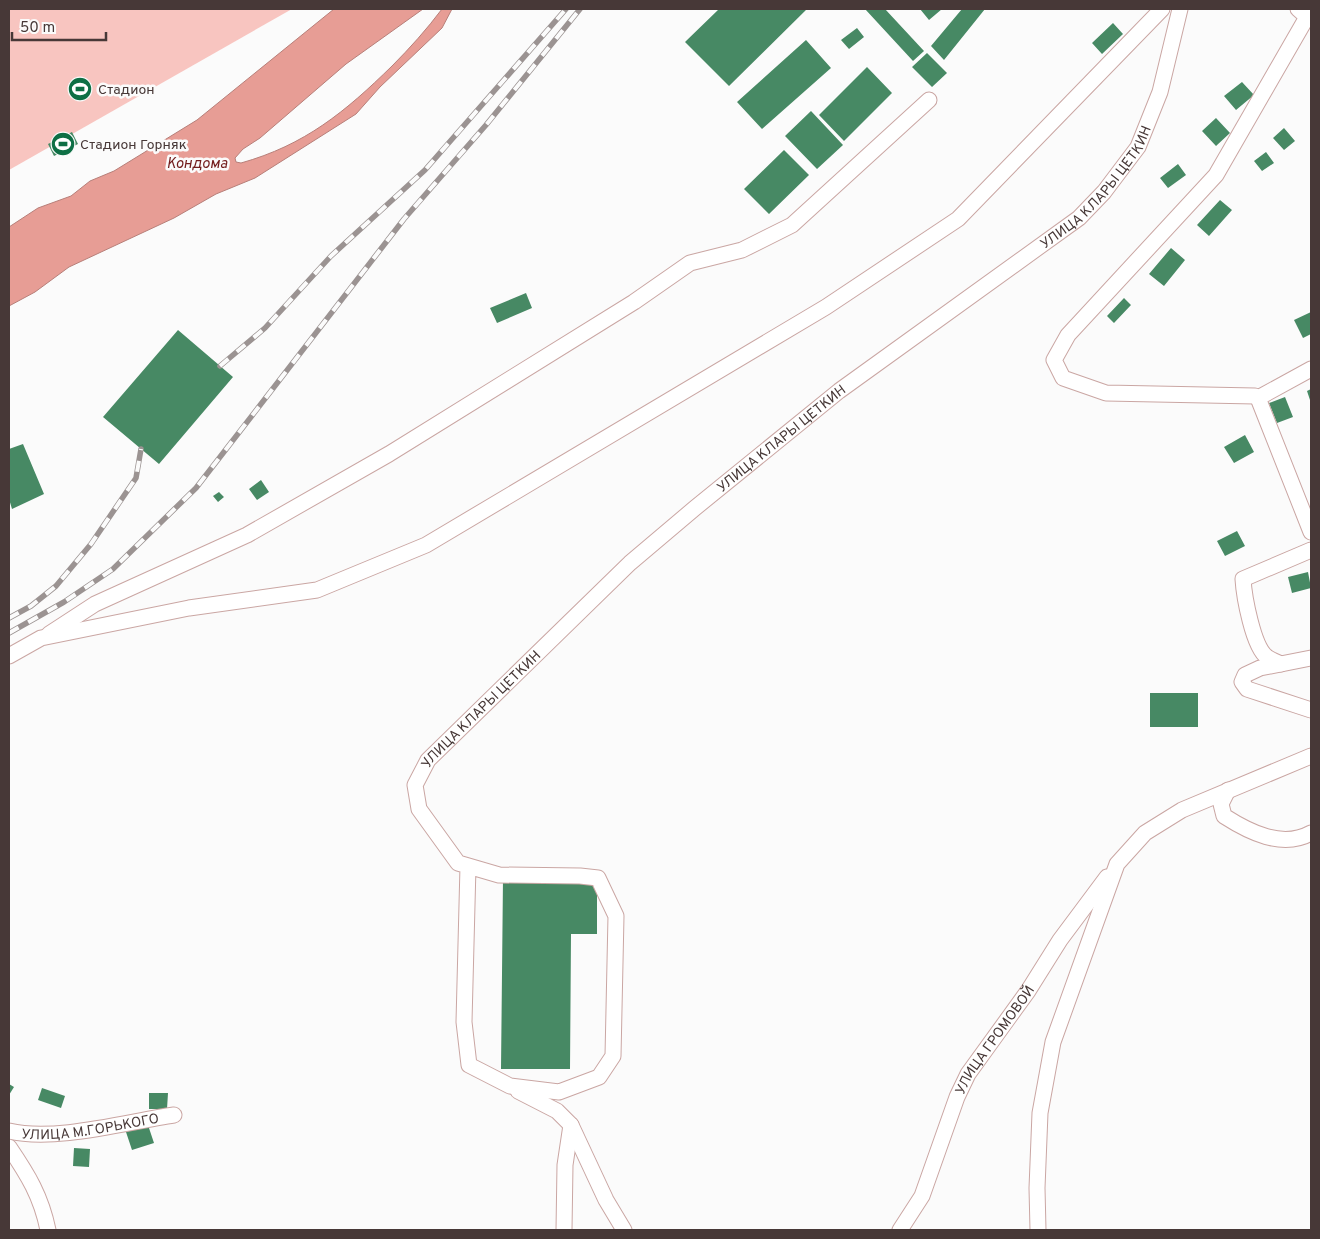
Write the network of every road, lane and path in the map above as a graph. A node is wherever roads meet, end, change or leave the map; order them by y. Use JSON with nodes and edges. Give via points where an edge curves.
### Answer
{"nodes":[{"id":1,"x":1162,"y":9,"type":"edge"},
{"id":2,"x":1180,"y":9,"type":"edge"},
{"id":3,"x":1298,"y":9,"type":"edge"},
{"id":4,"x":929,"y":100,"type":"dead end"},
{"id":5,"x":1311,"y":369,"type":"edge"},
{"id":6,"x":1258,"y":398,"type":"junction"},
{"id":7,"x":1311,"y":532,"type":"edge"},
{"id":8,"x":1311,"y":550,"type":"edge"},
{"id":9,"x":42,"y":638,"type":"junction"},
{"id":10,"x":9,"y":656,"type":"edge"},
{"id":11,"x":1311,"y":658,"type":"edge"},
{"id":12,"x":1281,"y":664,"type":"junction"},
{"id":13,"x":1311,"y":710,"type":"edge"},
{"id":14,"x":1311,"y":756,"type":"edge"},
{"id":15,"x":1228,"y":790,"type":"junction"},
{"id":16,"x":1311,"y":833,"type":"edge"},
{"id":17,"x":1117,"y":864,"type":"junction"},
{"id":18,"x":468,"y":866,"type":"junction"},
{"id":19,"x":510,"y":1086,"type":"junction"},
{"id":20,"x":174,"y":1115,"type":"dead end"},
{"id":21,"x":571,"y":1125,"type":"junction"},
{"id":22,"x":9,"y":1131,"type":"edge"},
{"id":23,"x":9,"y":1147,"type":"edge"},
{"id":24,"x":48,"y":1230,"type":"edge"},
{"id":25,"x":564,"y":1230,"type":"edge"},
{"id":26,"x":624,"y":1230,"type":"edge"},
{"id":27,"x":900,"y":1230,"type":"edge"},
{"id":28,"x":1038,"y":1230,"type":"edge"}],
"edges":[{"from":1,"to":9,"type":"street","via":[[958,220],[826,307],[426,545],[317,590],[189,608]]},
{"from":2,"to":18,"type":"street","name":"УЛИЦА КЛАРЫ ЦЕТКИН","via":[[1160,92],[1138,147],[1104,192],[1079,218],[840,391],[688,514],[630,563],[428,760],[414,785],[419,809],[458,863]]},
{"from":3,"to":6,"type":"street","via":[[1307,17],[1216,174],[1068,335],[1054,360],[1063,378],[1106,394]]},
{"from":4,"to":9,"type":"street","via":[[792,225],[742,250],[690,262],[634,302],[381,458],[247,535],[95,604]]},
{"from":5,"to":6,"type":"street"},
{"from":6,"to":7,"type":"street"},
{"from":8,"to":12,"type":"street","via":[[1243,580],[1254,635],[1265,657]]},
{"from":9,"to":10,"type":"street"},
{"from":11,"to":12,"type":"street"},
{"from":12,"to":13,"type":"street","via":[[1244,675],[1242,682],[1247,690]]},
{"from":14,"to":15,"type":"street","name":"УЛИЦА ГРОМОВОЙ"},
{"from":15,"to":16,"type":"street","via":[[1221,804],[1224,816],[1236,824],[1279,840],[1305,837]]},
{"from":15,"to":17,"type":"street","name":"УЛИЦА ГРОМОВОЙ","via":[[1182,810],[1145,833]]},
{"from":17,"to":27,"type":"street","name":"УЛИЦА ГРОМОВОЙ","via":[[1060,940],[968,1074],[922,1196]]},
{"from":17,"to":28,"type":"street","via":[[1053,1042],[1040,1113]]},
{"from":18,"to":19,"type":"street","name":"УЛИЦА КЛАРЫ ЦЕТКИН","via":[[464,1022],[469,1065]]},
{"from":18,"to":19,"type":"street","name":"УЛИЦА КЛАРЫ ЦЕТКИН","via":[[499,875],[594,876],[601,881],[616,916],[613,1056],[600,1077],[559,1092]]},
{"from":19,"to":21,"type":"street","via":[[557,1111]]},
{"from":20,"to":22,"type":"street","name":"УЛИЦА М.ГОРЬКОГО","via":[[84,1130],[41,1134]]},
{"from":21,"to":25,"type":"street","via":[[565,1165]]},
{"from":21,"to":26,"type":"street","via":[[606,1200]]},
{"from":23,"to":24,"type":"street","via":[[34,1186]]}]}
